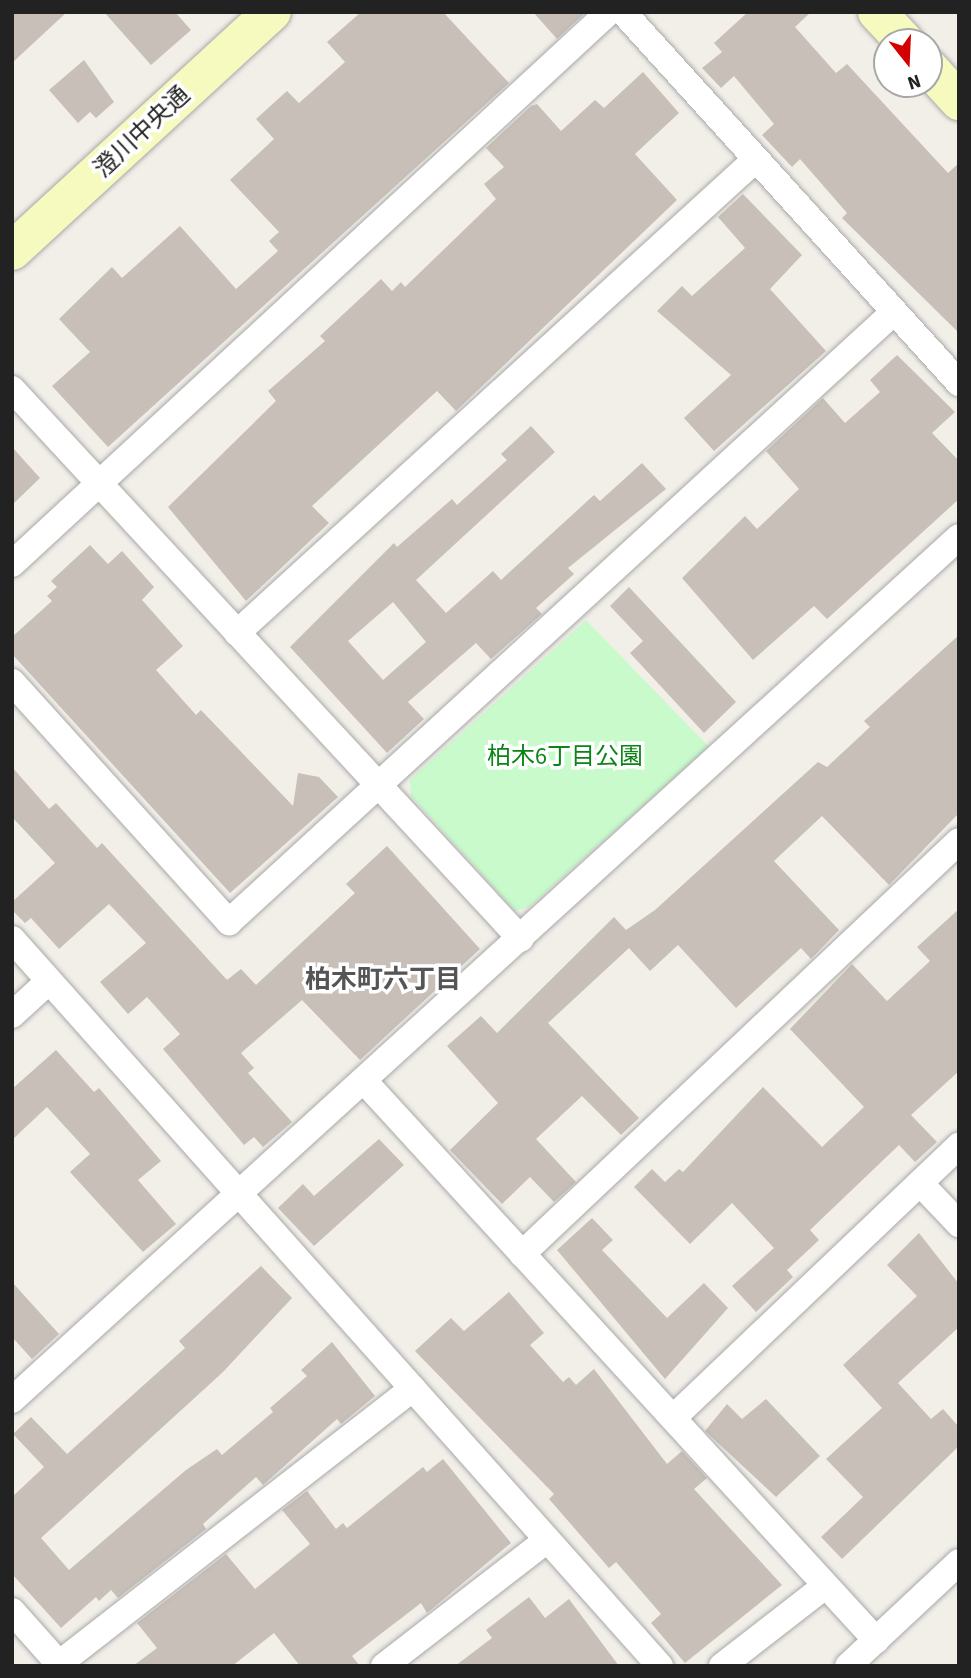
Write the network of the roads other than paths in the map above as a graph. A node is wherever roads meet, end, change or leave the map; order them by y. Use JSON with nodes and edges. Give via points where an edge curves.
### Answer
{"nodes":[{"id":1,"x":272,"y":12,"type":"edge"},
{"id":2,"x":609,"y":12,"type":"edge"},
{"id":3,"x":623,"y":12,"type":"edge"},
{"id":4,"x":877,"y":12,"type":"edge"},
{"id":5,"x":892,"y":28,"type":"edge"},
{"id":6,"x":943,"y":83,"type":"edge"},
{"id":7,"x":959,"y":100,"type":"edge"},
{"id":8,"x":755,"y":160,"type":"junction"},
{"id":9,"x":12,"y":251,"type":"edge"},
{"id":10,"x":894,"y":312,"type":"junction"},
{"id":11,"x":959,"y":383,"type":"edge"},
{"id":12,"x":12,"y":389,"type":"edge"},
{"id":13,"x":102,"y":482,"type":"junction"},
{"id":14,"x":959,"y":537,"type":"edge"},
{"id":15,"x":12,"y":564,"type":"edge"},
{"id":16,"x":237,"y":633,"type":"junction"},
{"id":17,"x":12,"y":682,"type":"edge"},
{"id":18,"x":375,"y":788,"type":"junction"},
{"id":19,"x":959,"y":841,"type":"edge"},
{"id":20,"x":12,"y":939,"type":"edge"},
{"id":21,"x":521,"y":939,"type":"junction"},
{"id":22,"x":50,"y":981,"type":"junction"},
{"id":23,"x":12,"y":1015,"type":"edge"},
{"id":24,"x":365,"y":1082,"type":"junction"},
{"id":25,"x":959,"y":1146,"type":"edge"},
{"id":26,"x":920,"y":1184,"type":"junction"},
{"id":27,"x":239,"y":1197,"type":"junction"},
{"id":28,"x":959,"y":1224,"type":"edge"},
{"id":29,"x":522,"y":1254,"type":"junction"},
{"id":30,"x":413,"y":1388,"type":"junction"},
{"id":31,"x":12,"y":1400,"type":"edge"},
{"id":32,"x":673,"y":1418,"type":"junction"},
{"id":33,"x":547,"y":1540,"type":"junction"},
{"id":34,"x":959,"y":1562,"type":"edge"},
{"id":35,"x":825,"y":1586,"type":"junction"},
{"id":36,"x":12,"y":1611,"type":"edge"},
{"id":37,"x":876,"y":1640,"type":"junction"},
{"id":38,"x":61,"y":1664,"type":"edge"},
{"id":39,"x":384,"y":1666,"type":"edge"},
{"id":40,"x":660,"y":1666,"type":"edge"},
{"id":41,"x":722,"y":1666,"type":"edge"},
{"id":42,"x":848,"y":1666,"type":"edge"}],
"edges":[{"from":1,"to":9,"type":"street","name":"澄川中央通"},
{"from":2,"to":13,"type":"street"},
{"from":3,"to":8,"type":"street"},
{"from":4,"to":5,"type":"street"},
{"from":6,"to":7,"type":"street"},
{"from":8,"to":10,"type":"street"},
{"from":8,"to":16,"type":"street"},
{"from":10,"to":11,"type":"street"},
{"from":10,"to":18,"type":"street"},
{"from":12,"to":13,"type":"street"},
{"from":13,"to":15,"type":"street"},
{"from":13,"to":16,"type":"street"},
{"from":14,"to":21,"type":"street"},
{"from":16,"to":18,"type":"street"},
{"from":17,"to":18,"type":"street","via":[[229,922]]},
{"from":18,"to":21,"type":"street"},
{"from":19,"to":29,"type":"street"},
{"from":20,"to":22,"type":"street"},
{"from":21,"to":24,"type":"street"},
{"from":22,"to":23,"type":"street"},
{"from":22,"to":27,"type":"street"},
{"from":24,"to":27,"type":"street"},
{"from":24,"to":29,"type":"street"},
{"from":25,"to":26,"type":"street"},
{"from":26,"to":28,"type":"street"},
{"from":26,"to":32,"type":"street"},
{"from":27,"to":30,"type":"street"},
{"from":27,"to":31,"type":"street"},
{"from":29,"to":32,"type":"street"},
{"from":30,"to":33,"type":"street"},
{"from":30,"to":38,"type":"street"},
{"from":32,"to":35,"type":"street"},
{"from":33,"to":39,"type":"street"},
{"from":33,"to":40,"type":"street"},
{"from":34,"to":37,"type":"street"},
{"from":35,"to":37,"type":"street"},
{"from":35,"to":41,"type":"street"},
{"from":36,"to":38,"type":"street"},
{"from":37,"to":42,"type":"street"}]}
